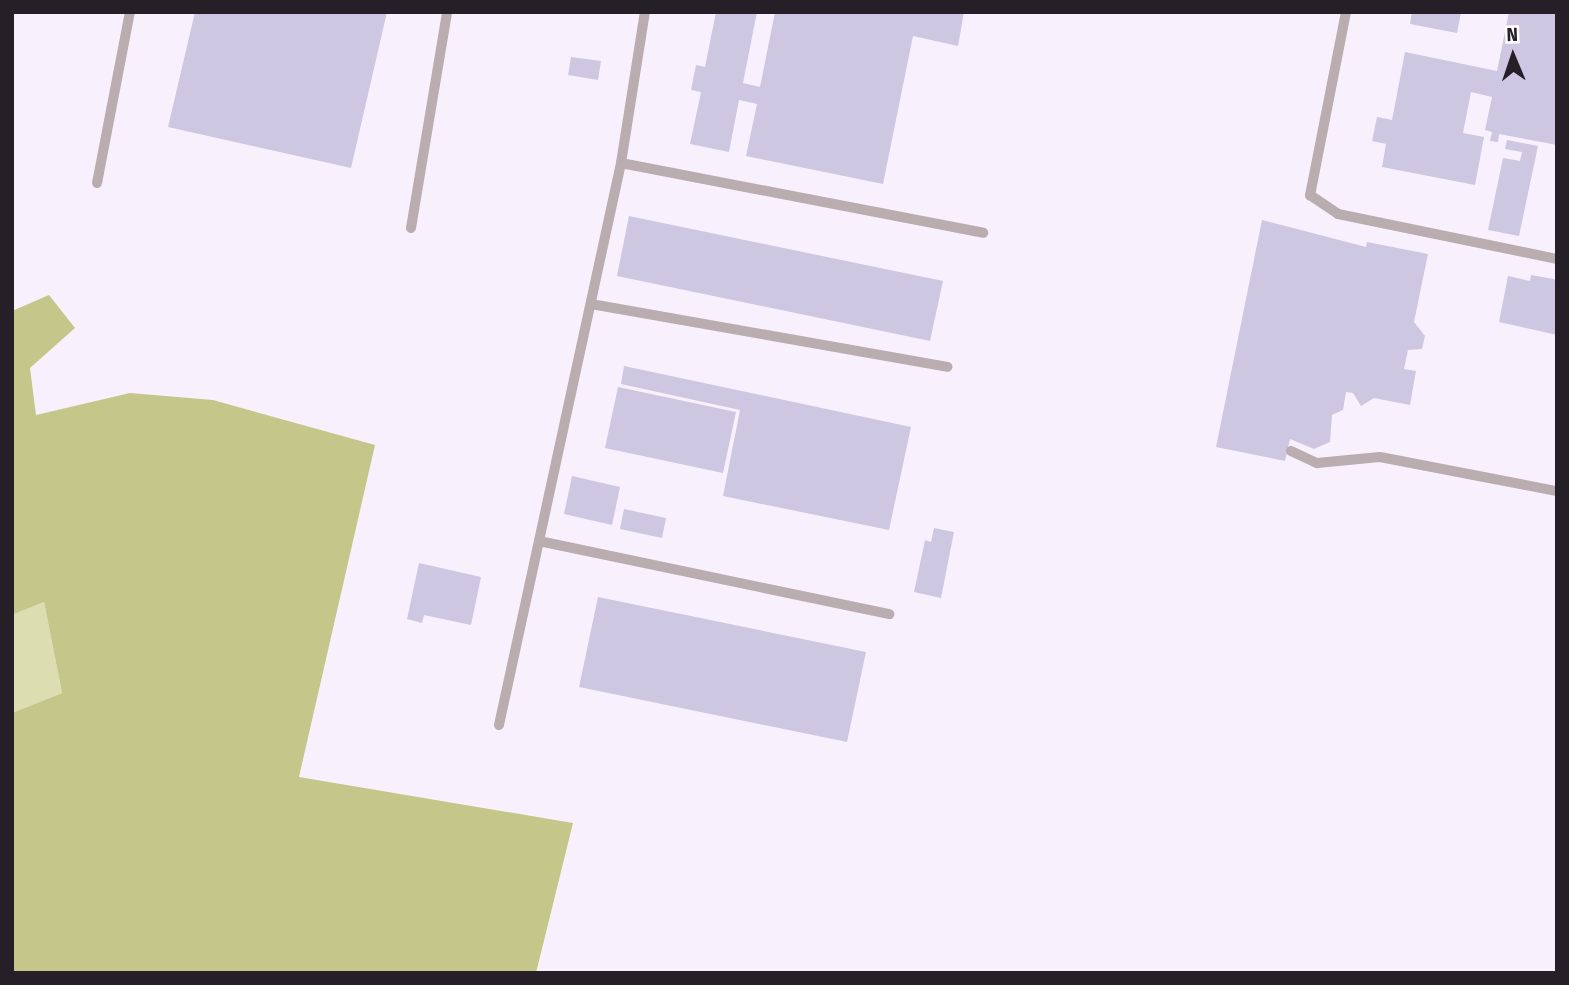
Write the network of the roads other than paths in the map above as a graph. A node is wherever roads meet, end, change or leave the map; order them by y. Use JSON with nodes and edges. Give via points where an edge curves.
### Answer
{"nodes":[{"id":1,"x":130,"y":12,"type":"edge"},
{"id":2,"x":447,"y":12,"type":"edge"},
{"id":3,"x":646,"y":12,"type":"edge"},
{"id":4,"x":1346,"y":12,"type":"edge"},
{"id":5,"x":621,"y":163,"type":"junction"},
{"id":6,"x":97,"y":183,"type":"dead end"},
{"id":7,"x":411,"y":228,"type":"dead end"},
{"id":8,"x":983,"y":233,"type":"dead end"},
{"id":9,"x":1557,"y":259,"type":"edge"},
{"id":10,"x":591,"y":304,"type":"junction"},
{"id":11,"x":947,"y":367,"type":"dead end"},
{"id":12,"x":1291,"y":451,"type":"dead end"},
{"id":13,"x":1557,"y":491,"type":"edge"},
{"id":14,"x":539,"y":541,"type":"junction"},
{"id":15,"x":889,"y":614,"type":"dead end"},
{"id":16,"x":499,"y":725,"type":"dead end"}],
"edges":[{"from":1,"to":6,"type":"lane"},
{"from":2,"to":7,"type":"lane"},
{"from":3,"to":5,"type":"lane"},
{"from":4,"to":9,"type":"lane","via":[[1310,195],[1338,214]]},
{"from":5,"to":8,"type":"lane"},
{"from":5,"to":10,"type":"lane"},
{"from":10,"to":11,"type":"lane"},
{"from":10,"to":14,"type":"lane"},
{"from":12,"to":13,"type":"lane","via":[[1317,463],[1380,457]]},
{"from":14,"to":15,"type":"lane"},
{"from":14,"to":16,"type":"lane"}]}
